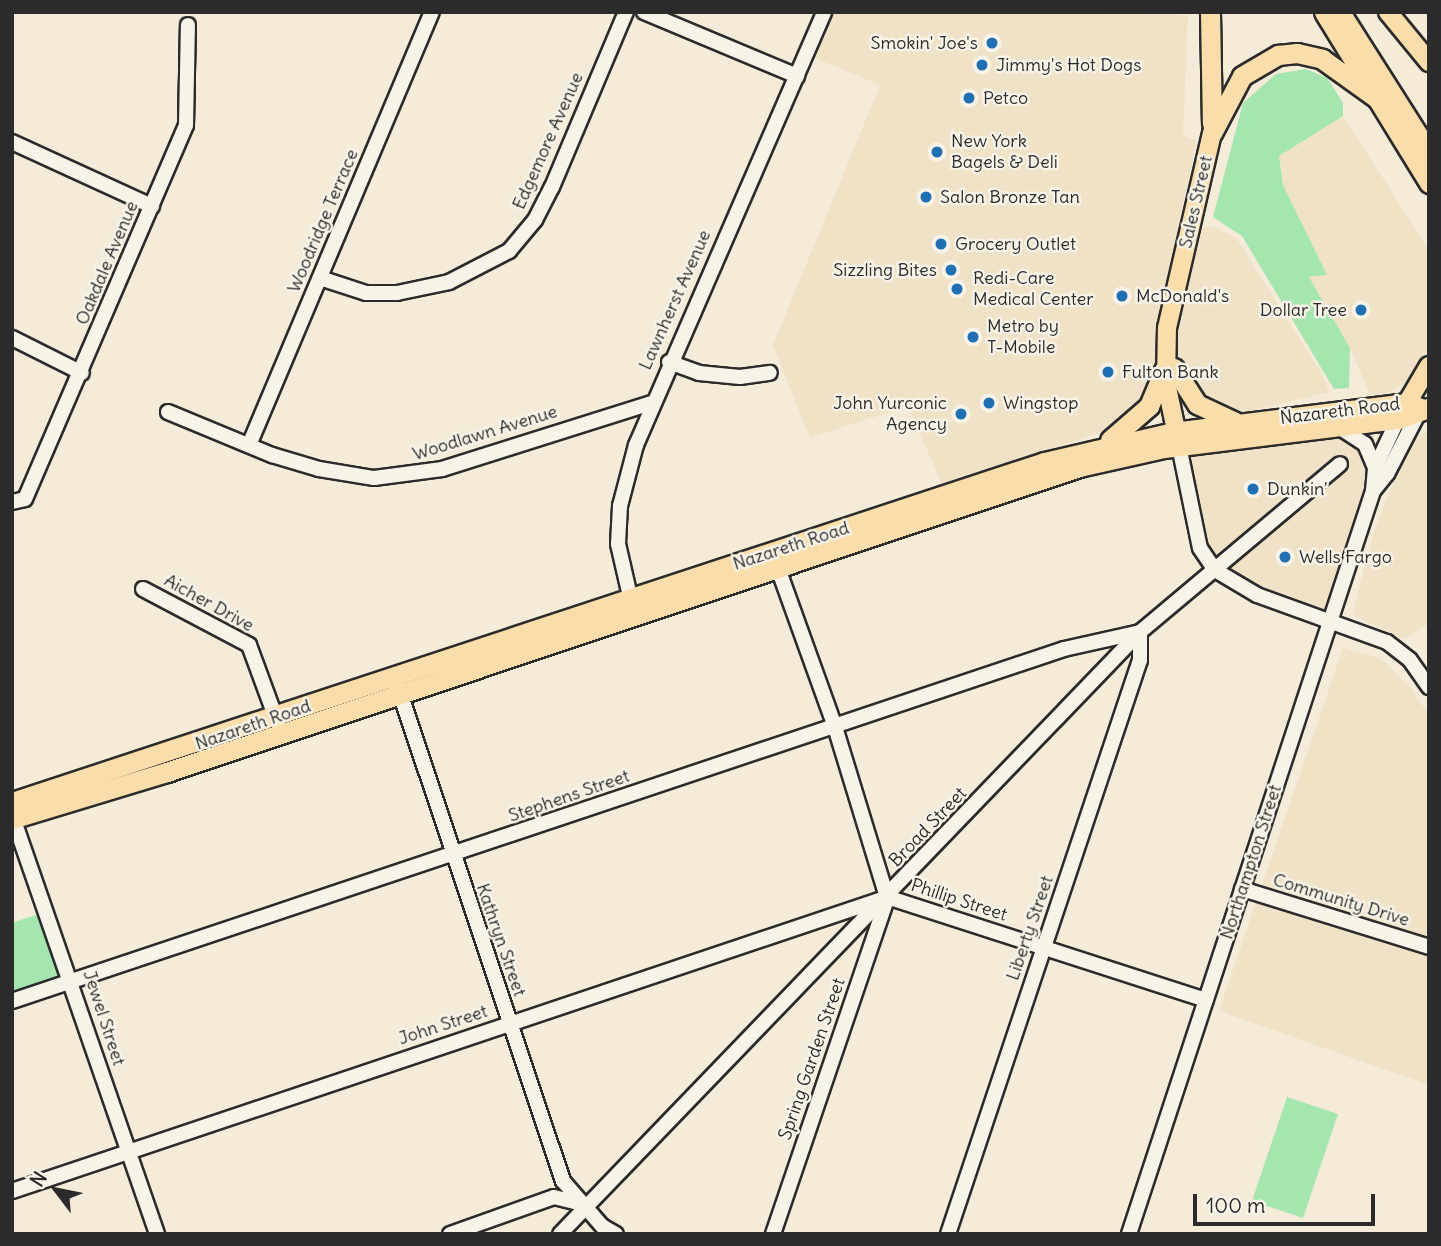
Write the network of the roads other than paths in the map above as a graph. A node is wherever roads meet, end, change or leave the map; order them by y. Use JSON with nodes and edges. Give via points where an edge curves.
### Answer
{"nodes":[{"id":1,"x":432,"y":12,"type":"edge"},
{"id":2,"x":626,"y":12,"type":"edge"},
{"id":3,"x":644,"y":12,"type":"edge"},
{"id":4,"x":824,"y":12,"type":"edge"},
{"id":5,"x":1210,"y":12,"type":"edge"},
{"id":6,"x":1324,"y":12,"type":"edge"},
{"id":7,"x":1340,"y":12,"type":"edge"},
{"id":8,"x":1388,"y":12,"type":"edge"},
{"id":9,"x":188,"y":24,"type":"dead end"},
{"id":10,"x":1429,"y":62,"type":"edge"},
{"id":11,"x":797,"y":76,"type":"junction"},
{"id":12,"x":1380,"y":100,"type":"junction"},
{"id":13,"x":1212,"y":133,"type":"junction"},
{"id":14,"x":12,"y":142,"type":"edge"},
{"id":15,"x":1429,"y":152,"type":"edge"},
{"id":16,"x":1429,"y":183,"type":"edge"},
{"id":17,"x":152,"y":206,"type":"junction"},
{"id":18,"x":320,"y":278,"type":"junction"},
{"id":19,"x":12,"y":338,"type":"edge"},
{"id":20,"x":669,"y":362,"type":"junction"},
{"id":21,"x":1429,"y":366,"type":"edge"},
{"id":22,"x":1170,"y":368,"type":"junction"},
{"id":23,"x":82,"y":373,"type":"junction"},
{"id":24,"x":770,"y":373,"type":"dead end"},
{"id":25,"x":651,"y":402,"type":"junction"},
{"id":26,"x":1417,"y":407,"type":"edge"},
{"id":27,"x":168,"y":412,"type":"dead end"},
{"id":28,"x":1239,"y":424,"type":"junction"},
{"id":29,"x":1337,"y":426,"type":"junction"},
{"id":30,"x":1178,"y":436,"type":"junction"},
{"id":31,"x":249,"y":445,"type":"junction"},
{"id":32,"x":1104,"y":445,"type":"junction"},
{"id":33,"x":1340,"y":464,"type":"dead end"},
{"id":34,"x":1375,"y":468,"type":"junction"},
{"id":35,"x":1374,"y":491,"type":"junction"},
{"id":36,"x":15,"y":502,"type":"edge"},
{"id":37,"x":775,"y":560,"type":"junction"},
{"id":38,"x":1214,"y":570,"type":"junction"},
{"id":39,"x":143,"y":589,"type":"dead end"},
{"id":40,"x":633,"y":607,"type":"junction"},
{"id":41,"x":1330,"y":620,"type":"junction"},
{"id":42,"x":1140,"y":632,"type":"junction"},
{"id":43,"x":397,"y":686,"type":"junction"},
{"id":44,"x":1429,"y":687,"type":"edge"},
{"id":45,"x":279,"y":725,"type":"junction"},
{"id":46,"x":835,"y":727,"type":"junction"},
{"id":47,"x":13,"y":814,"type":"edge"},
{"id":48,"x":452,"y":856,"type":"junction"},
{"id":49,"x":1242,"y":889,"type":"junction"},
{"id":50,"x":887,"y":897,"type":"junction"},
{"id":51,"x":1429,"y":947,"type":"edge"},
{"id":52,"x":1044,"y":948,"type":"junction"},
{"id":53,"x":72,"y":982,"type":"junction"},
{"id":54,"x":1206,"y":1000,"type":"junction"},
{"id":55,"x":12,"y":1001,"type":"edge"},
{"id":56,"x":509,"y":1024,"type":"junction"},
{"id":57,"x":130,"y":1153,"type":"junction"},
{"id":58,"x":12,"y":1191,"type":"edge"},
{"id":59,"x":586,"y":1208,"type":"junction"},
{"id":60,"x":157,"y":1234,"type":"edge"},
{"id":61,"x":450,"y":1234,"type":"edge"},
{"id":62,"x":560,"y":1234,"type":"edge"},
{"id":63,"x":593,"y":1234,"type":"edge"},
{"id":64,"x":616,"y":1234,"type":"edge"},
{"id":65,"x":773,"y":1234,"type":"edge"},
{"id":66,"x":948,"y":1234,"type":"edge"},
{"id":67,"x":1129,"y":1234,"type":"edge"}],
"edges":[{"from":1,"to":18,"type":"street","name":"Woodridge Terrace"},
{"from":2,"to":18,"type":"street","name":"Edgemore Avenue","via":[[552,187],[535,220],[509,251],[449,282],[410,291],[366,293]]},
{"from":3,"to":11,"type":"street"},
{"from":4,"to":11,"type":"street","name":"Lawnherst Avenue"},
{"from":5,"to":13,"type":"highway"},
{"from":6,"to":12,"type":"highway"},
{"from":7,"to":15,"type":"highway"},
{"from":8,"to":10,"type":"main road"},
{"from":9,"to":17,"type":"street","name":"Oakdale Avenue","via":[[186,125]]},
{"from":11,"to":20,"type":"street","name":"Lawnherst Avenue"},
{"from":12,"to":13,"type":"highway","via":[[1322,58],[1278,55],[1242,76]]},
{"from":12,"to":16,"type":"highway"},
{"from":13,"to":22,"type":"main road","name":"Sales Street","via":[[1170,301]]},
{"from":14,"to":17,"type":"street"},
{"from":17,"to":23,"type":"street","name":"Oakdale Avenue"},
{"from":18,"to":31,"type":"street","name":"Woodridge Terrace"},
{"from":19,"to":23,"type":"street"},
{"from":20,"to":24,"type":"street","via":[[699,373],[740,377]]},
{"from":20,"to":25,"type":"street","name":"Lawnherst Avenue"},
{"from":21,"to":26,"type":"main road","name":"Northampton Street"},
{"from":22,"to":28,"type":"highway","via":[[1196,404]]},
{"from":22,"to":30,"type":"main road","name":"Sales Street"},
{"from":22,"to":32,"type":"highway","via":[[1144,412]]},
{"from":23,"to":36,"type":"street","name":"Oakdale Avenue","via":[[25,499]]},
{"from":25,"to":31,"type":"street","name":"Woodlawn Avenue","via":[[403,477],[319,469]]},
{"from":25,"to":40,"type":"street","name":"Lawnherst Avenue","via":[[620,506],[618,544]]},
{"from":26,"to":28,"type":"highway","name":"Nazareth Road"},
{"from":26,"to":29,"type":"highway","name":"Nazareth Road"},
{"from":26,"to":34,"type":"street","name":"Northampton Street"},
{"from":26,"to":35,"type":"street","name":"Northampton Street"},
{"from":27,"to":31,"type":"street","name":"Woodlawn Avenue"},
{"from":28,"to":30,"type":"highway","name":"Nazareth Road"},
{"from":29,"to":30,"type":"highway","name":"Nazareth Road"},
{"from":29,"to":34,"type":"street","via":[[1365,444]]},
{"from":30,"to":32,"type":"highway","name":"Nazareth Road"},
{"from":30,"to":37,"type":"highway","name":"Nazareth Road"},
{"from":30,"to":38,"type":"street","name":"Sales Street","via":[[1200,548]]},
{"from":32,"to":37,"type":"highway","name":"Nazareth Road"},
{"from":33,"to":38,"type":"street","name":"Broad Street"},
{"from":34,"to":35,"type":"street","name":"Northampton Street"},
{"from":35,"to":41,"type":"street","name":"Northampton Street"},
{"from":37,"to":40,"type":"highway","name":"Nazareth Road"},
{"from":37,"to":46,"type":"street","name":"Phillip Street"},
{"from":38,"to":41,"type":"street","via":[[1244,589]]},
{"from":38,"to":42,"type":"street","name":"Broad Street"},
{"from":39,"to":45,"type":"street","name":"Aicher Drive","via":[[249,645]]},
{"from":40,"to":43,"type":"highway","name":"Nazareth Road"},
{"from":41,"to":44,"type":"street","via":[[1396,647]]},
{"from":41,"to":49,"type":"street","name":"Northampton Street"},
{"from":42,"to":46,"type":"street","name":"Stephens Street","via":[[1064,649]]},
{"from":42,"to":50,"type":"street","name":"Broad Street"},
{"from":42,"to":52,"type":"street","name":"Liberty Street","via":[[1140,660]]},
{"from":43,"to":45,"type":"highway","name":"Nazareth Road"},
{"from":43,"to":48,"type":"street","name":"Kathryn Street"},
{"from":45,"to":47,"type":"highway","name":"Nazareth Road"},
{"from":46,"to":48,"type":"street","name":"Stephens Street"},
{"from":46,"to":50,"type":"street","name":"Phillip Street"},
{"from":47,"to":53,"type":"street","name":"Jewel Street"},
{"from":48,"to":53,"type":"street","name":"Stephens Street"},
{"from":48,"to":56,"type":"street","name":"Kathryn Street"},
{"from":49,"to":51,"type":"street","name":"Community Drive"},
{"from":49,"to":54,"type":"street","name":"Northampton Street"},
{"from":50,"to":52,"type":"street","name":"Phillip Street"},
{"from":50,"to":56,"type":"street","name":"John Street"},
{"from":50,"to":59,"type":"street","name":"Broad Street"},
{"from":50,"to":65,"type":"street","name":"Spring Garden Street"},
{"from":52,"to":54,"type":"street","name":"Phillip Street"},
{"from":52,"to":66,"type":"street","name":"Liberty Street"},
{"from":53,"to":55,"type":"street","name":"Stephens Street"},
{"from":53,"to":57,"type":"street","name":"Jewel Street"},
{"from":54,"to":67,"type":"street","name":"Northampton Street"},
{"from":56,"to":57,"type":"street","name":"John Street"},
{"from":56,"to":59,"type":"street","name":"Kathryn Street","via":[[563,1181]]},
{"from":57,"to":58,"type":"street","name":"John Street"},
{"from":57,"to":60,"type":"street","name":"Jewel Street"},
{"from":59,"to":61,"type":"street","via":[[566,1197],[554,1197]]},
{"from":59,"to":62,"type":"street","name":"Broad Street"},
{"from":59,"to":63,"type":"street"},
{"from":59,"to":64,"type":"street"}]}
